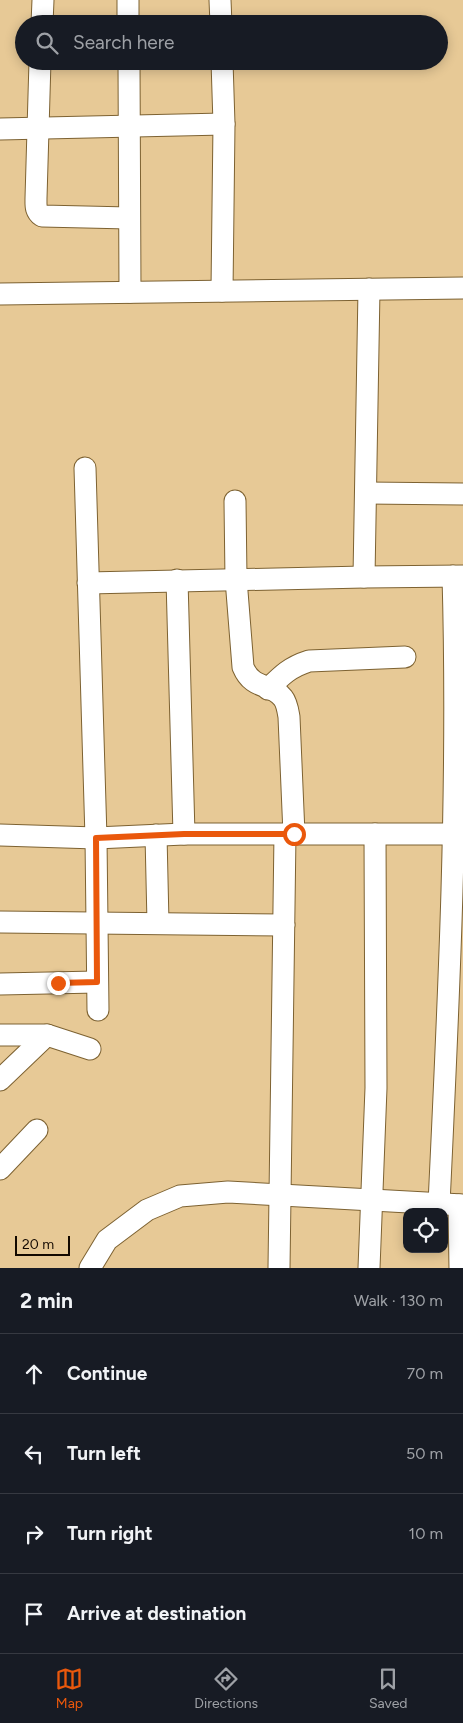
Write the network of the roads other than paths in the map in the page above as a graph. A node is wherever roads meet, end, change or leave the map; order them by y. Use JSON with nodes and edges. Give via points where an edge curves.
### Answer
{"nodes":[{"id":1,"x":43,"y":0,"type":"edge"},
{"id":2,"x":128,"y":0,"type":"edge"},
{"id":3,"x":220,"y":0,"type":"edge"},
{"id":4,"x":42,"y":15,"type":"edge"},
{"id":5,"x":128,"y":15,"type":"edge"},
{"id":6,"x":221,"y":15,"type":"edge"},
{"id":7,"x":40,"y":70,"type":"edge"},
{"id":8,"x":128,"y":70,"type":"edge"},
{"id":9,"x":222,"y":70,"type":"edge"},
{"id":10,"x":224,"y":124,"type":"junction"},
{"id":11,"x":129,"y":125,"type":"junction"},
{"id":12,"x":39,"y":128,"type":"junction"},
{"id":13,"x":0,"y":129,"type":"edge"},
{"id":14,"x":129,"y":218,"type":"junction"},
{"id":15,"x":463,"y":288,"type":"edge"},
{"id":16,"x":369,"y":289,"type":"junction"},
{"id":17,"x":222,"y":291,"type":"junction"},
{"id":18,"x":130,"y":292,"type":"junction"},
{"id":19,"x":0,"y":294,"type":"edge"},
{"id":20,"x":85,"y":468,"type":"dead end"},
{"id":21,"x":366,"y":493,"type":"junction"},
{"id":22,"x":463,"y":494,"type":"edge"},
{"id":23,"x":235,"y":501,"type":"dead end"},
{"id":24,"x":458,"y":576,"type":"edge"},
{"id":25,"x":364,"y":577,"type":"junction"},
{"id":26,"x":177,"y":580,"type":"junction"},
{"id":27,"x":236,"y":580,"type":"junction"},
{"id":28,"x":88,"y":583,"type":"junction"},
{"id":29,"x":405,"y":656,"type":"dead end"},
{"id":30,"x":268,"y":688,"type":"junction"},
{"id":31,"x":458,"y":809,"type":"edge"},
{"id":32,"x":184,"y":834,"type":"junction"},
{"id":33,"x":290,"y":834,"type":"junction"},
{"id":34,"x":375,"y":834,"type":"junction"},
{"id":35,"x":454,"y":834,"type":"junction"},
{"id":36,"x":0,"y":835,"type":"edge"},
{"id":37,"x":156,"y":835,"type":"junction"},
{"id":38,"x":96,"y":838,"type":"junction"},
{"id":39,"x":0,"y":922,"type":"edge"},
{"id":40,"x":96,"y":923,"type":"junction"},
{"id":41,"x":158,"y":923,"type":"junction"},
{"id":42,"x":284,"y":925,"type":"junction"},
{"id":43,"x":97,"y":982,"type":"junction"},
{"id":44,"x":0,"y":984,"type":"edge"},
{"id":45,"x":98,"y":1010,"type":"dead end"},
{"id":46,"x":0,"y":1035,"type":"edge"},
{"id":47,"x":46,"y":1035,"type":"junction"},
{"id":48,"x":90,"y":1049,"type":"dead end"},
{"id":49,"x":0,"y":1080,"type":"edge"},
{"id":50,"x":37,"y":1130,"type":"dead end"},
{"id":51,"x":0,"y":1169,"type":"edge"},
{"id":52,"x":281,"y":1195,"type":"junction"},
{"id":53,"x":372,"y":1200,"type":"junction"},
{"id":54,"x":454,"y":1205,"type":"edge"},
{"id":55,"x":90,"y":1268,"type":"edge"},
{"id":56,"x":279,"y":1268,"type":"edge"},
{"id":57,"x":369,"y":1268,"type":"edge"},
{"id":58,"x":460,"y":1268,"type":"edge"}],
"edges":[{"from":1,"to":4,"type":"street"},
{"from":2,"to":5,"type":"street"},
{"from":3,"to":6,"type":"street"},
{"from":7,"to":12,"type":"street"},
{"from":8,"to":11,"type":"street"},
{"from":9,"to":10,"type":"street"},
{"from":10,"to":11,"type":"street"},
{"from":10,"to":17,"type":"street"},
{"from":11,"to":12,"type":"street"},
{"from":11,"to":14,"type":"street"},
{"from":12,"to":13,"type":"street"},
{"from":12,"to":14,"type":"street","via":[[38,213],[42,216]]},
{"from":14,"to":18,"type":"street"},
{"from":15,"to":16,"type":"street"},
{"from":16,"to":17,"type":"street"},
{"from":16,"to":21,"type":"street"},
{"from":17,"to":18,"type":"street"},
{"from":18,"to":19,"type":"street"},
{"from":20,"to":28,"type":"street"},
{"from":21,"to":22,"type":"street"},
{"from":21,"to":25,"type":"street"},
{"from":23,"to":27,"type":"street"},
{"from":24,"to":25,"type":"street"},
{"from":24,"to":31,"type":"street"},
{"from":25,"to":27,"type":"street"},
{"from":26,"to":27,"type":"street"},
{"from":26,"to":28,"type":"street"},
{"from":26,"to":32,"type":"street"},
{"from":27,"to":30,"type":"street","via":[[243,667],[254,683]]},
{"from":28,"to":38,"type":"street"},
{"from":29,"to":30,"type":"street","via":[[309,661],[294,665]]},
{"from":30,"to":33,"type":"street","via":[[285,700],[290,717]]},
{"from":31,"to":35,"type":"street"},
{"from":32,"to":33,"type":"street"},
{"from":32,"to":37,"type":"street"},
{"from":33,"to":34,"type":"street"},
{"from":33,"to":42,"type":"street"},
{"from":34,"to":35,"type":"street"},
{"from":34,"to":53,"type":"street","via":[[376,1088]]},
{"from":35,"to":54,"type":"street"},
{"from":36,"to":38,"type":"street"},
{"from":37,"to":38,"type":"street"},
{"from":37,"to":41,"type":"street"},
{"from":38,"to":40,"type":"street"},
{"from":39,"to":40,"type":"street"},
{"from":40,"to":41,"type":"street"},
{"from":40,"to":43,"type":"street"},
{"from":41,"to":42,"type":"street"},
{"from":42,"to":52,"type":"street"},
{"from":43,"to":44,"type":"street"},
{"from":43,"to":45,"type":"street"},
{"from":46,"to":47,"type":"street"},
{"from":47,"to":48,"type":"street"},
{"from":47,"to":49,"type":"street"},
{"from":50,"to":51,"type":"street"},
{"from":52,"to":53,"type":"street"},
{"from":52,"to":55,"type":"street","via":[[228,1192],[180,1196],[148,1210],[107,1240]]},
{"from":52,"to":56,"type":"street"},
{"from":53,"to":54,"type":"street"},
{"from":53,"to":57,"type":"street"},
{"from":54,"to":58,"type":"street"}]}
